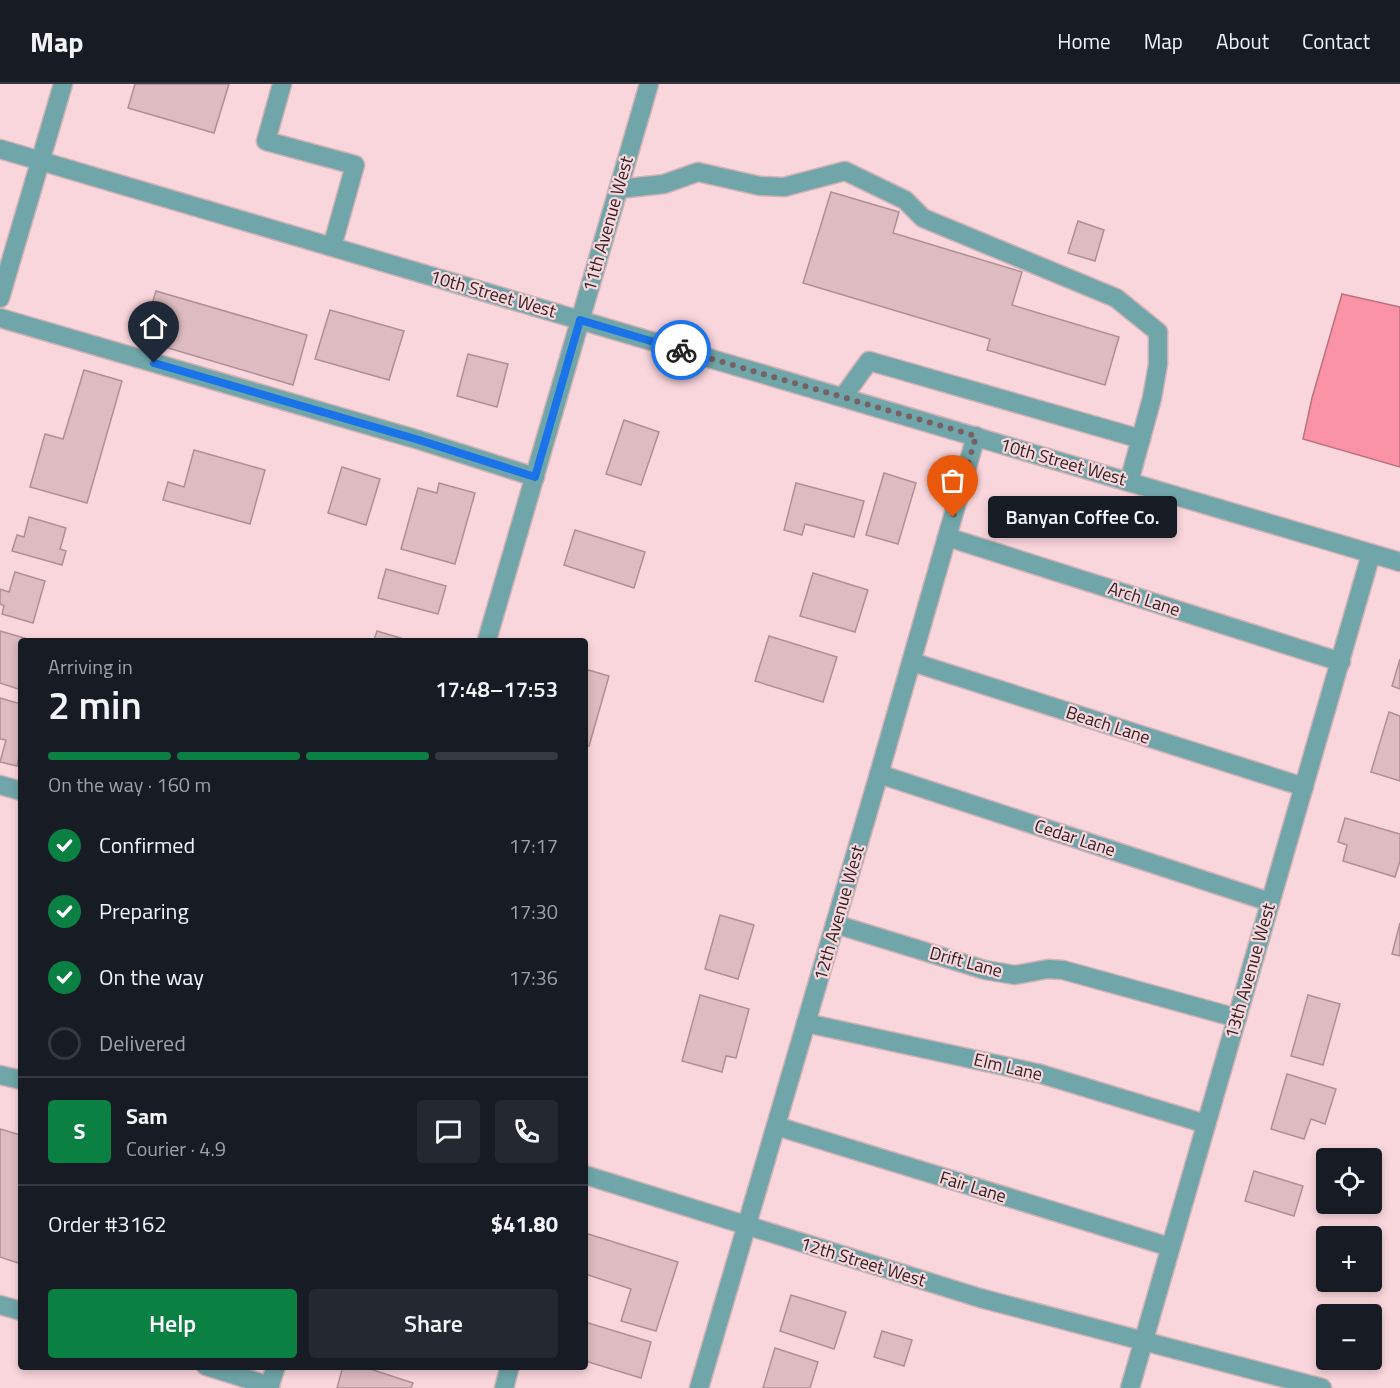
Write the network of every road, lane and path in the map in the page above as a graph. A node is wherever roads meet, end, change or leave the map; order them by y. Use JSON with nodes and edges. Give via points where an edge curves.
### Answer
{"nodes":[{"id":1,"x":63,"y":84,"type":"edge"},
{"id":2,"x":282,"y":84,"type":"edge"},
{"id":3,"x":649,"y":84,"type":"edge"},
{"id":4,"x":0,"y":149,"type":"edge"},
{"id":5,"x":41,"y":161,"type":"junction"},
{"id":6,"x":619,"y":189,"type":"junction"},
{"id":7,"x":332,"y":247,"type":"junction"},
{"id":8,"x":0,"y":298,"type":"edge"},
{"id":9,"x":0,"y":318,"type":"edge"},
{"id":10,"x":580,"y":320,"type":"junction"},
{"id":11,"x":843,"y":397,"type":"junction"},
{"id":12,"x":976,"y":436,"type":"junction"},
{"id":13,"x":1141,"y":440,"type":"junction"},
{"id":14,"x":535,"y":477,"type":"junction"},
{"id":15,"x":1129,"y":482,"type":"junction"},
{"id":16,"x":947,"y":537,"type":"junction"},
{"id":17,"x":1371,"y":554,"type":"junction"},
{"id":18,"x":1400,"y":562,"type":"edge"},
{"id":19,"x":488,"y":638,"type":"edge"},
{"id":20,"x":912,"y":662,"type":"junction"},
{"id":21,"x":1341,"y":662,"type":"junction"},
{"id":22,"x":879,"y":774,"type":"junction"},
{"id":23,"x":0,"y":785,"type":"edge"},
{"id":24,"x":1304,"y":787,"type":"junction"},
{"id":25,"x":18,"y":790,"type":"edge"},
{"id":26,"x":1270,"y":902,"type":"junction"},
{"id":27,"x":835,"y":924,"type":"junction"},
{"id":28,"x":1237,"y":1018,"type":"junction"},
{"id":29,"x":806,"y":1023,"type":"junction"},
{"id":30,"x":0,"y":1075,"type":"edge"},
{"id":31,"x":18,"y":1079,"type":"edge"},
{"id":32,"x":1206,"y":1124,"type":"junction"},
{"id":33,"x":776,"y":1126,"type":"junction"},
{"id":34,"x":588,"y":1176,"type":"edge"},
{"id":35,"x":746,"y":1226,"type":"junction"},
{"id":36,"x":1170,"y":1247,"type":"junction"},
{"id":37,"x":0,"y":1305,"type":"edge"},
{"id":38,"x":18,"y":1310,"type":"edge"},
{"id":39,"x":1144,"y":1340,"type":"junction"},
{"id":40,"x":218,"y":1370,"type":"edge"},
{"id":41,"x":275,"y":1370,"type":"edge"},
{"id":42,"x":509,"y":1370,"type":"edge"},
{"id":43,"x":270,"y":1387,"type":"edge"},
{"id":44,"x":504,"y":1388,"type":"edge"},
{"id":45,"x":699,"y":1388,"type":"edge"},
{"id":46,"x":1130,"y":1388,"type":"edge"},
{"id":47,"x":1322,"y":1388,"type":"edge"}],
"edges":[{"from":1,"to":5,"type":"street"},
{"from":2,"to":7,"type":"street","via":[[266,141],[355,165]]},
{"from":3,"to":6,"type":"street","name":"11th Avenue West"},
{"from":4,"to":5,"type":"street","name":"10th Street West"},
{"from":5,"to":7,"type":"street","name":"10th Street West"},
{"from":5,"to":8,"type":"street"},
{"from":6,"to":10,"type":"street","name":"11th Avenue West"},
{"from":6,"to":13,"type":"street","via":[[664,184],[698,172],[760,186],[784,187],[845,171],[905,200],[923,218],[1116,298],[1158,332],[1158,364]]},
{"from":7,"to":10,"type":"street","name":"10th Street West"},
{"from":9,"to":14,"type":"street"},
{"from":10,"to":11,"type":"street","name":"10th Street West"},
{"from":10,"to":14,"type":"street","name":"11th Avenue West"},
{"from":11,"to":12,"type":"street","name":"10th Street West"},
{"from":11,"to":13,"type":"street","via":[[869,361]]},
{"from":12,"to":15,"type":"street","name":"10th Street West"},
{"from":12,"to":16,"type":"street","name":"12th Avenue West"},
{"from":13,"to":15,"type":"street"},
{"from":14,"to":19,"type":"street","name":"11th Avenue West"},
{"from":15,"to":17,"type":"street","name":"10th Street West"},
{"from":16,"to":20,"type":"street","name":"12th Avenue West"},
{"from":16,"to":21,"type":"street","name":"Arch Lane"},
{"from":17,"to":18,"type":"street","name":"10th Street West"},
{"from":17,"to":21,"type":"street","name":"13th Avenue West"},
{"from":20,"to":22,"type":"street","name":"12th Avenue West"},
{"from":20,"to":24,"type":"street","name":"Beach Lane"},
{"from":21,"to":24,"type":"street","name":"13th Avenue West"},
{"from":22,"to":26,"type":"street","name":"Cedar Lane"},
{"from":22,"to":27,"type":"street","name":"12th Avenue West"},
{"from":23,"to":25,"type":"street"},
{"from":24,"to":26,"type":"street","name":"13th Avenue West"},
{"from":26,"to":28,"type":"street","name":"13th Avenue West"},
{"from":27,"to":28,"type":"street","name":"Drift Lane","via":[[985,970],[1015,975],[1063,970]]},
{"from":27,"to":29,"type":"street","name":"12th Avenue West"},
{"from":28,"to":32,"type":"street","name":"13th Avenue West"},
{"from":29,"to":32,"type":"street","name":"Elm Lane","via":[[1041,1074]]},
{"from":29,"to":33,"type":"street","name":"12th Avenue West"},
{"from":30,"to":31,"type":"street"},
{"from":32,"to":36,"type":"street","name":"13th Avenue West"},
{"from":33,"to":35,"type":"street","name":"12th Avenue West"},
{"from":33,"to":36,"type":"street","name":"Fair Lane"},
{"from":34,"to":35,"type":"street","name":"12th Street West"},
{"from":35,"to":39,"type":"street","name":"12th Street West","via":[[980,1298]]},
{"from":35,"to":45,"type":"street","name":"12th Avenue West"},
{"from":36,"to":39,"type":"street","name":"13th Avenue West"},
{"from":37,"to":38,"type":"street"},
{"from":39,"to":46,"type":"street","name":"13th Avenue West"},
{"from":39,"to":47,"type":"street","name":"12th Street West"},
{"from":40,"to":43,"type":"street"},
{"from":41,"to":43,"type":"street"},
{"from":42,"to":44,"type":"street"}]}
